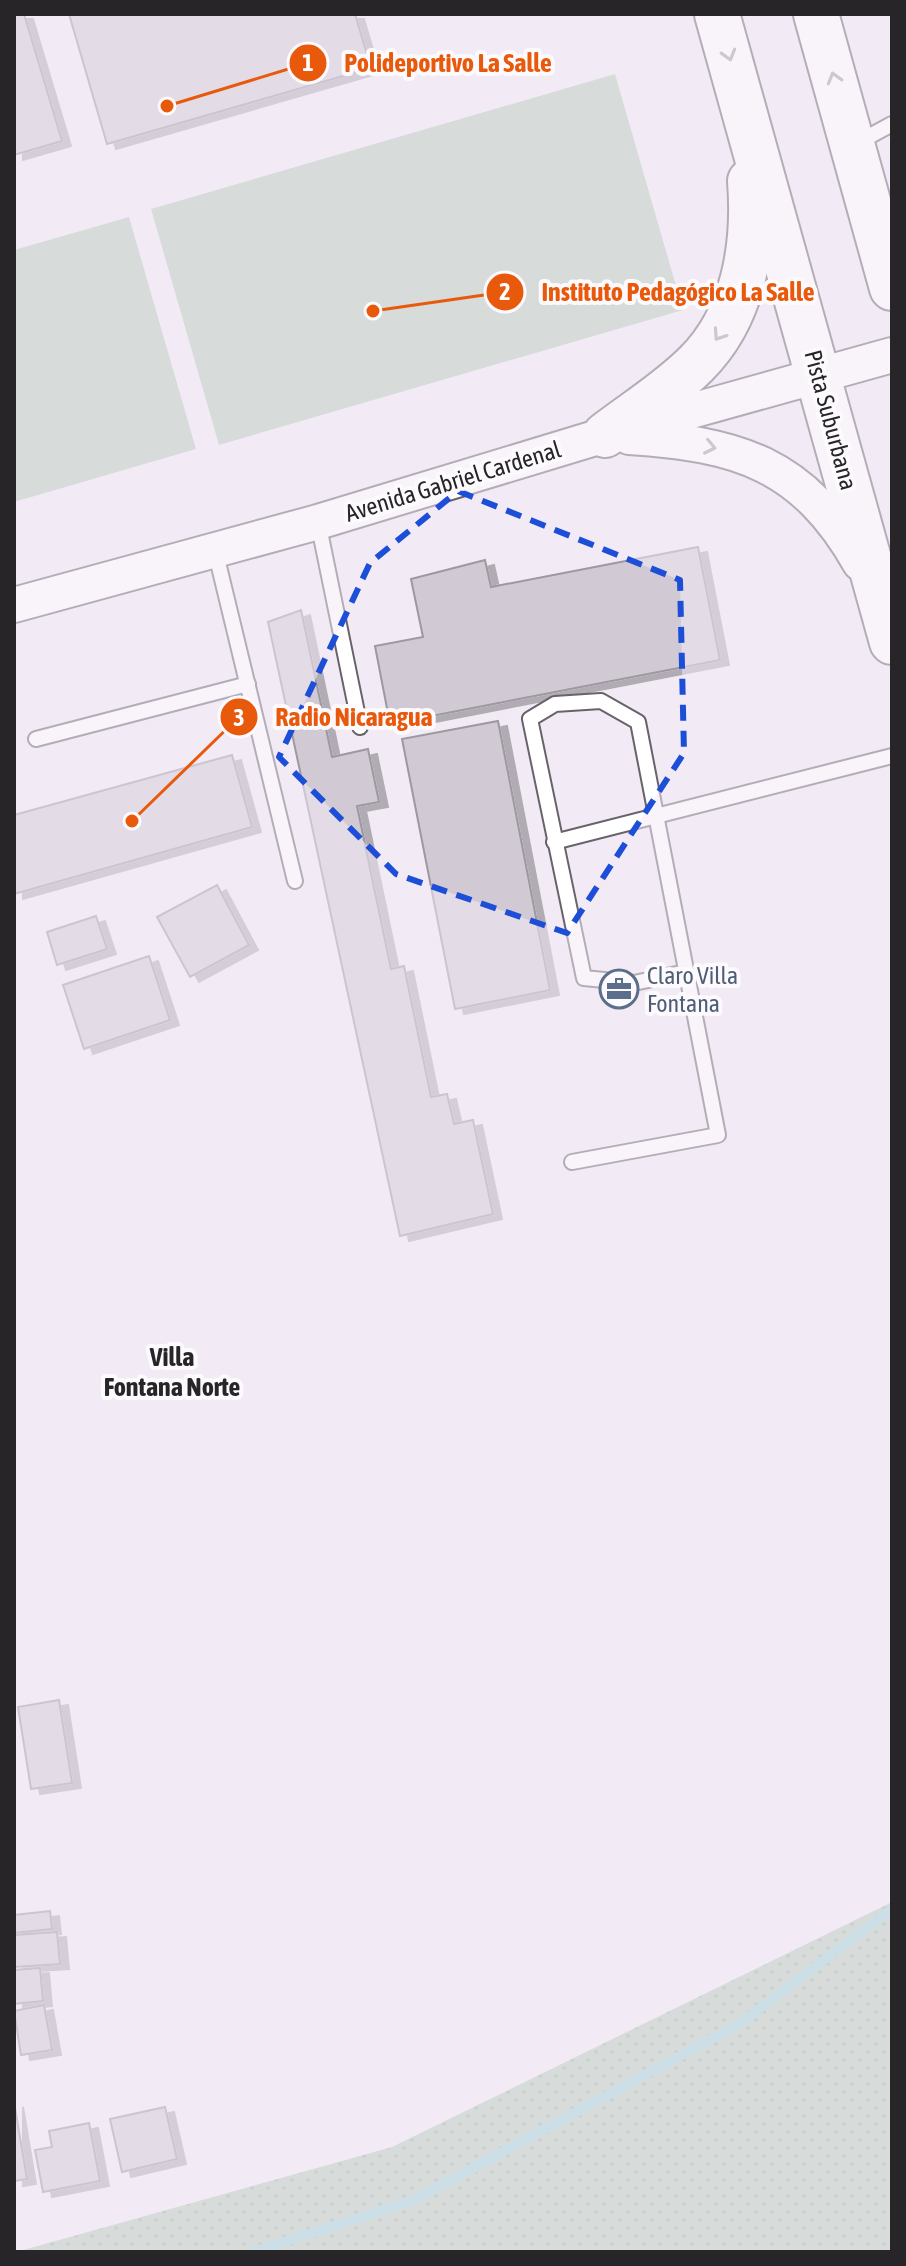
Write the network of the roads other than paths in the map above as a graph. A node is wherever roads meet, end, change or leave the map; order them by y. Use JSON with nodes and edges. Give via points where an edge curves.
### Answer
{"nodes":[{"id":1,"x":717,"y":14,"type":"edge"},
{"id":2,"x":816,"y":14,"type":"edge"},
{"id":3,"x":740,"y":96,"type":"junction"},
{"id":4,"x":892,"y":124,"type":"edge"},
{"id":5,"x":870,"y":179,"type":"edge"},
{"id":6,"x":892,"y":288,"type":"edge"},
{"id":7,"x":892,"y":355,"type":"edge"},
{"id":8,"x":819,"y":376,"type":"junction"},
{"id":9,"x":605,"y":435,"type":"junction"},
{"id":10,"x":318,"y":522,"type":"junction"},
{"id":11,"x":215,"y":550,"type":"junction"},
{"id":12,"x":14,"y":605,"type":"edge"},
{"id":13,"x":887,"y":623,"type":"edge"},
{"id":14,"x":248,"y":684,"type":"junction"},
{"id":15,"x":360,"y":727,"type":"dead end"},
{"id":16,"x":36,"y":739,"type":"dead end"},
{"id":17,"x":892,"y":756,"type":"edge"},
{"id":18,"x":657,"y":816,"type":"junction"},
{"id":19,"x":554,"y":842,"type":"junction"},
{"id":20,"x":295,"y":881,"type":"dead end"},
{"id":21,"x":686,"y":972,"type":"junction"},
{"id":22,"x":572,"y":1162,"type":"dead end"}],
"edges":[{"from":1,"to":3,"type":"main road","name":"Pista Suburbana","one_way":true},
{"from":5,"to":2,"type":"main road","one_way":true},
{"from":3,"to":8,"type":"main road","name":"Pista Suburbana"},
{"from":3,"to":9,"type":"main road","one_way":true,"via":[[750,212],[748,254],[737,301],[697,363]]},
{"from":4,"to":5,"type":"lane"},
{"from":5,"to":6,"type":"main road"},
{"from":7,"to":8,"type":"street","name":"Avenida Gabriel Cardenal"},
{"from":8,"to":9,"type":"street","name":"Avenida Gabriel Cardenal"},
{"from":8,"to":13,"type":"main road","name":"Pista Suburbana"},
{"from":9,"to":10,"type":"street","name":"Avenida Gabriel Cardenal"},
{"from":9,"to":13,"type":"street","one_way":true,"via":[[727,450],[790,479],[837,525]]},
{"from":10,"to":11,"type":"street","name":"Avenida Gabriel Cardenal"},
{"from":10,"to":15,"type":"lane"},
{"from":11,"to":12,"type":"street","name":"Avenida Gabriel Cardenal"},
{"from":11,"to":14,"type":"lane"},
{"from":14,"to":16,"type":"lane"},
{"from":14,"to":20,"type":"lane"},
{"from":17,"to":18,"type":"lane"},
{"from":18,"to":19,"type":"lane"},
{"from":18,"to":19,"type":"lane","via":[[638,722],[601,701],[555,704],[530,719]]},
{"from":18,"to":21,"type":"lane"},
{"from":19,"to":21,"type":"lane","via":[[584,978],[634,983]]},
{"from":21,"to":22,"type":"lane","via":[[718,1135]]}]}
